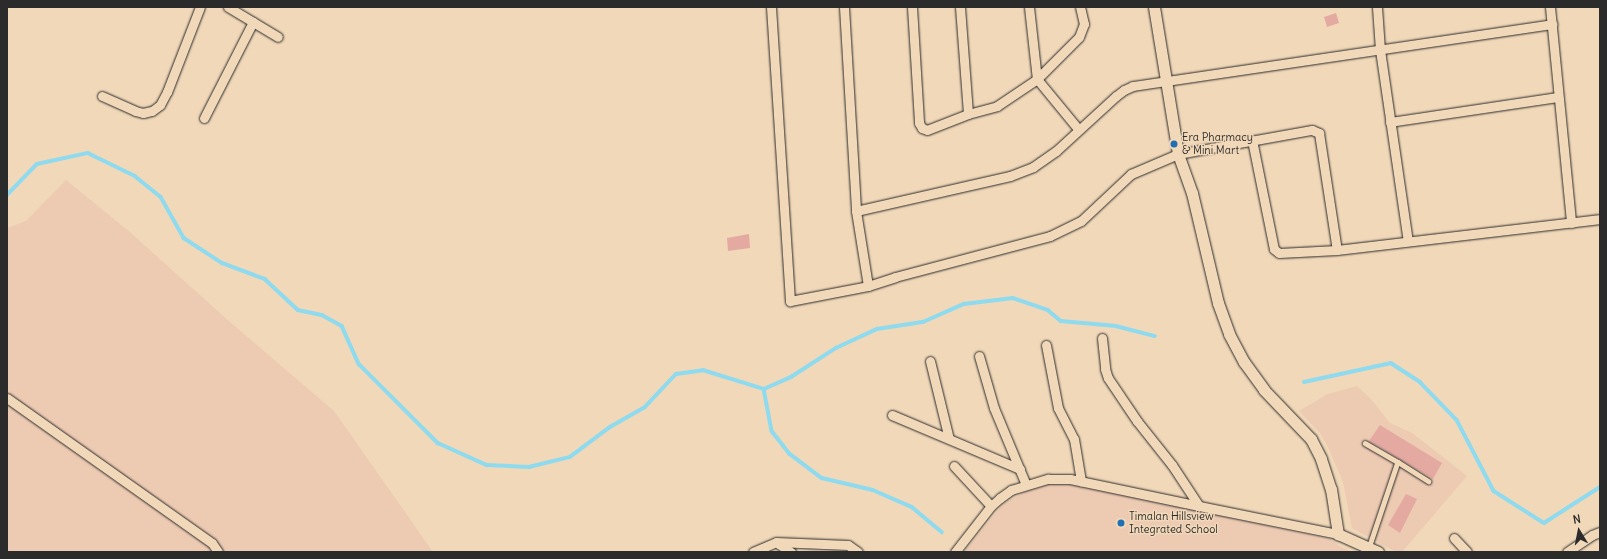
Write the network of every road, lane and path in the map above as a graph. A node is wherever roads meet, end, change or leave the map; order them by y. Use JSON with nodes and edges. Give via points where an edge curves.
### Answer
{"nodes":[{"id":1,"x":200,"y":7,"type":"edge"},
{"id":2,"x":228,"y":7,"type":"edge"},
{"id":3,"x":771,"y":7,"type":"edge"},
{"id":4,"x":844,"y":7,"type":"edge"},
{"id":5,"x":912,"y":7,"type":"edge"},
{"id":6,"x":960,"y":7,"type":"edge"},
{"id":7,"x":1029,"y":7,"type":"edge"},
{"id":8,"x":1080,"y":7,"type":"edge"},
{"id":9,"x":1154,"y":7,"type":"edge"},
{"id":10,"x":1377,"y":7,"type":"edge"},
{"id":11,"x":1550,"y":7,"type":"edge"},
{"id":12,"x":253,"y":22,"type":"junction"},
{"id":13,"x":1552,"y":24,"type":"junction"},
{"id":14,"x":278,"y":37,"type":"dead end"},
{"id":15,"x":1380,"y":50,"type":"junction"},
{"id":16,"x":1037,"y":79,"type":"junction"},
{"id":17,"x":1165,"y":83,"type":"junction"},
{"id":18,"x":102,"y":96,"type":"dead end"},
{"id":19,"x":1558,"y":97,"type":"junction"},
{"id":20,"x":968,"y":114,"type":"junction"},
{"id":21,"x":204,"y":118,"type":"dead end"},
{"id":22,"x":1390,"y":122,"type":"junction"},
{"id":23,"x":1078,"y":129,"type":"junction"},
{"id":24,"x":1252,"y":140,"type":"junction"},
{"id":25,"x":1178,"y":154,"type":"junction"},
{"id":26,"x":856,"y":212,"type":"junction"},
{"id":27,"x":1600,"y":219,"type":"edge"},
{"id":28,"x":1571,"y":223,"type":"junction"},
{"id":29,"x":1408,"y":241,"type":"junction"},
{"id":30,"x":1337,"y":250,"type":"junction"},
{"id":31,"x":868,"y":286,"type":"junction"},
{"id":32,"x":1102,"y":338,"type":"dead end"},
{"id":33,"x":1046,"y":345,"type":"dead end"},
{"id":34,"x":979,"y":356,"type":"dead end"},
{"id":35,"x":930,"y":361,"type":"dead end"},
{"id":36,"x":7,"y":398,"type":"edge"},
{"id":37,"x":892,"y":415,"type":"dead end"},
{"id":38,"x":949,"y":439,"type":"junction"},
{"id":39,"x":1365,"y":443,"type":"dead end"},
{"id":40,"x":1398,"y":462,"type":"junction"},
{"id":41,"x":954,"y":466,"type":"dead end"},
{"id":42,"x":1020,"y":470,"type":"junction"},
{"id":43,"x":1081,"y":481,"type":"junction"},
{"id":44,"x":1428,"y":481,"type":"dead end"},
{"id":45,"x":1026,"y":485,"type":"junction"},
{"id":46,"x":991,"y":506,"type":"junction"},
{"id":47,"x":1199,"y":506,"type":"junction"},
{"id":48,"x":1600,"y":532,"type":"edge"},
{"id":49,"x":1338,"y":534,"type":"junction"},
{"id":50,"x":1454,"y":538,"type":"dead end"},
{"id":51,"x":776,"y":542,"type":"junction"},
{"id":52,"x":1373,"y":550,"type":"edge"},
{"id":53,"x":218,"y":552,"type":"edge"},
{"id":54,"x":753,"y":552,"type":"edge"},
{"id":55,"x":791,"y":552,"type":"edge"},
{"id":56,"x":858,"y":552,"type":"edge"},
{"id":57,"x":955,"y":552,"type":"edge"},
{"id":58,"x":1467,"y":552,"type":"edge"},
{"id":59,"x":1566,"y":552,"type":"edge"}],
"edges":[{"from":1,"to":18,"type":"street","via":[[160,105],[152,111],[143,113]]},
{"from":2,"to":12,"type":"street"},
{"from":3,"to":31,"type":"street","via":[[790,301]]},
{"from":4,"to":26,"type":"street"},
{"from":5,"to":20,"type":"street","via":[[919,123],[927,130]]},
{"from":6,"to":20,"type":"street"},
{"from":7,"to":16,"type":"street"},
{"from":8,"to":16,"type":"street","via":[[1084,24],[1079,37]]},
{"from":9,"to":17,"type":"street"},
{"from":10,"to":15,"type":"street"},
{"from":11,"to":13,"type":"street"},
{"from":12,"to":14,"type":"street"},
{"from":12,"to":21,"type":"street"},
{"from":13,"to":15,"type":"street"},
{"from":13,"to":19,"type":"street"},
{"from":15,"to":17,"type":"street"},
{"from":15,"to":22,"type":"street"},
{"from":16,"to":20,"type":"street","via":[[997,106]]},
{"from":16,"to":23,"type":"street"},
{"from":17,"to":23,"type":"street","via":[[1133,86],[1124,90]]},
{"from":17,"to":25,"type":"street"},
{"from":19,"to":22,"type":"street"},
{"from":19,"to":28,"type":"street"},
{"from":22,"to":29,"type":"street"},
{"from":23,"to":26,"type":"street","via":[[1046,159],[1010,176]]},
{"from":24,"to":25,"type":"street"},
{"from":24,"to":30,"type":"street","via":[[1276,252]]},
{"from":24,"to":30,"type":"street","via":[[1312,130],[1319,133]]},
{"from":25,"to":31,"type":"street","via":[[1131,174],[1081,221],[1050,236]]},
{"from":25,"to":49,"type":"street","via":[[1192,193],[1218,303],[1229,334],[1244,362],[1264,390],[1311,440],[1321,459],[1335,502]]},
{"from":26,"to":31,"type":"street"},
{"from":27,"to":28,"type":"street"},
{"from":28,"to":29,"type":"street"},
{"from":29,"to":30,"type":"street"},
{"from":32,"to":47,"type":"street","via":[[1108,378]]},
{"from":33,"to":43,"type":"street","via":[[1058,408],[1074,439]]},
{"from":34,"to":42,"type":"street","via":[[994,408]]},
{"from":35,"to":38,"type":"street"},
{"from":36,"to":53,"type":"street","via":[[212,543]]},
{"from":37,"to":38,"type":"street"},
{"from":38,"to":42,"type":"street"},
{"from":39,"to":40,"type":"lane"},
{"from":40,"to":44,"type":"lane"},
{"from":40,"to":52,"type":"lane"},
{"from":41,"to":46,"type":"street"},
{"from":42,"to":45,"type":"street"},
{"from":43,"to":45,"type":"street","via":[[1059,478]]},
{"from":43,"to":47,"type":"street"},
{"from":45,"to":46,"type":"street","via":[[1012,490]]},
{"from":46,"to":57,"type":"street"},
{"from":47,"to":49,"type":"street"},
{"from":48,"to":59,"type":"street"},
{"from":49,"to":52,"type":"street"},
{"from":50,"to":58,"type":"street"},
{"from":51,"to":54,"type":"street"},
{"from":51,"to":55,"type":"street"},
{"from":51,"to":56,"type":"street","via":[[848,545]]}]}
